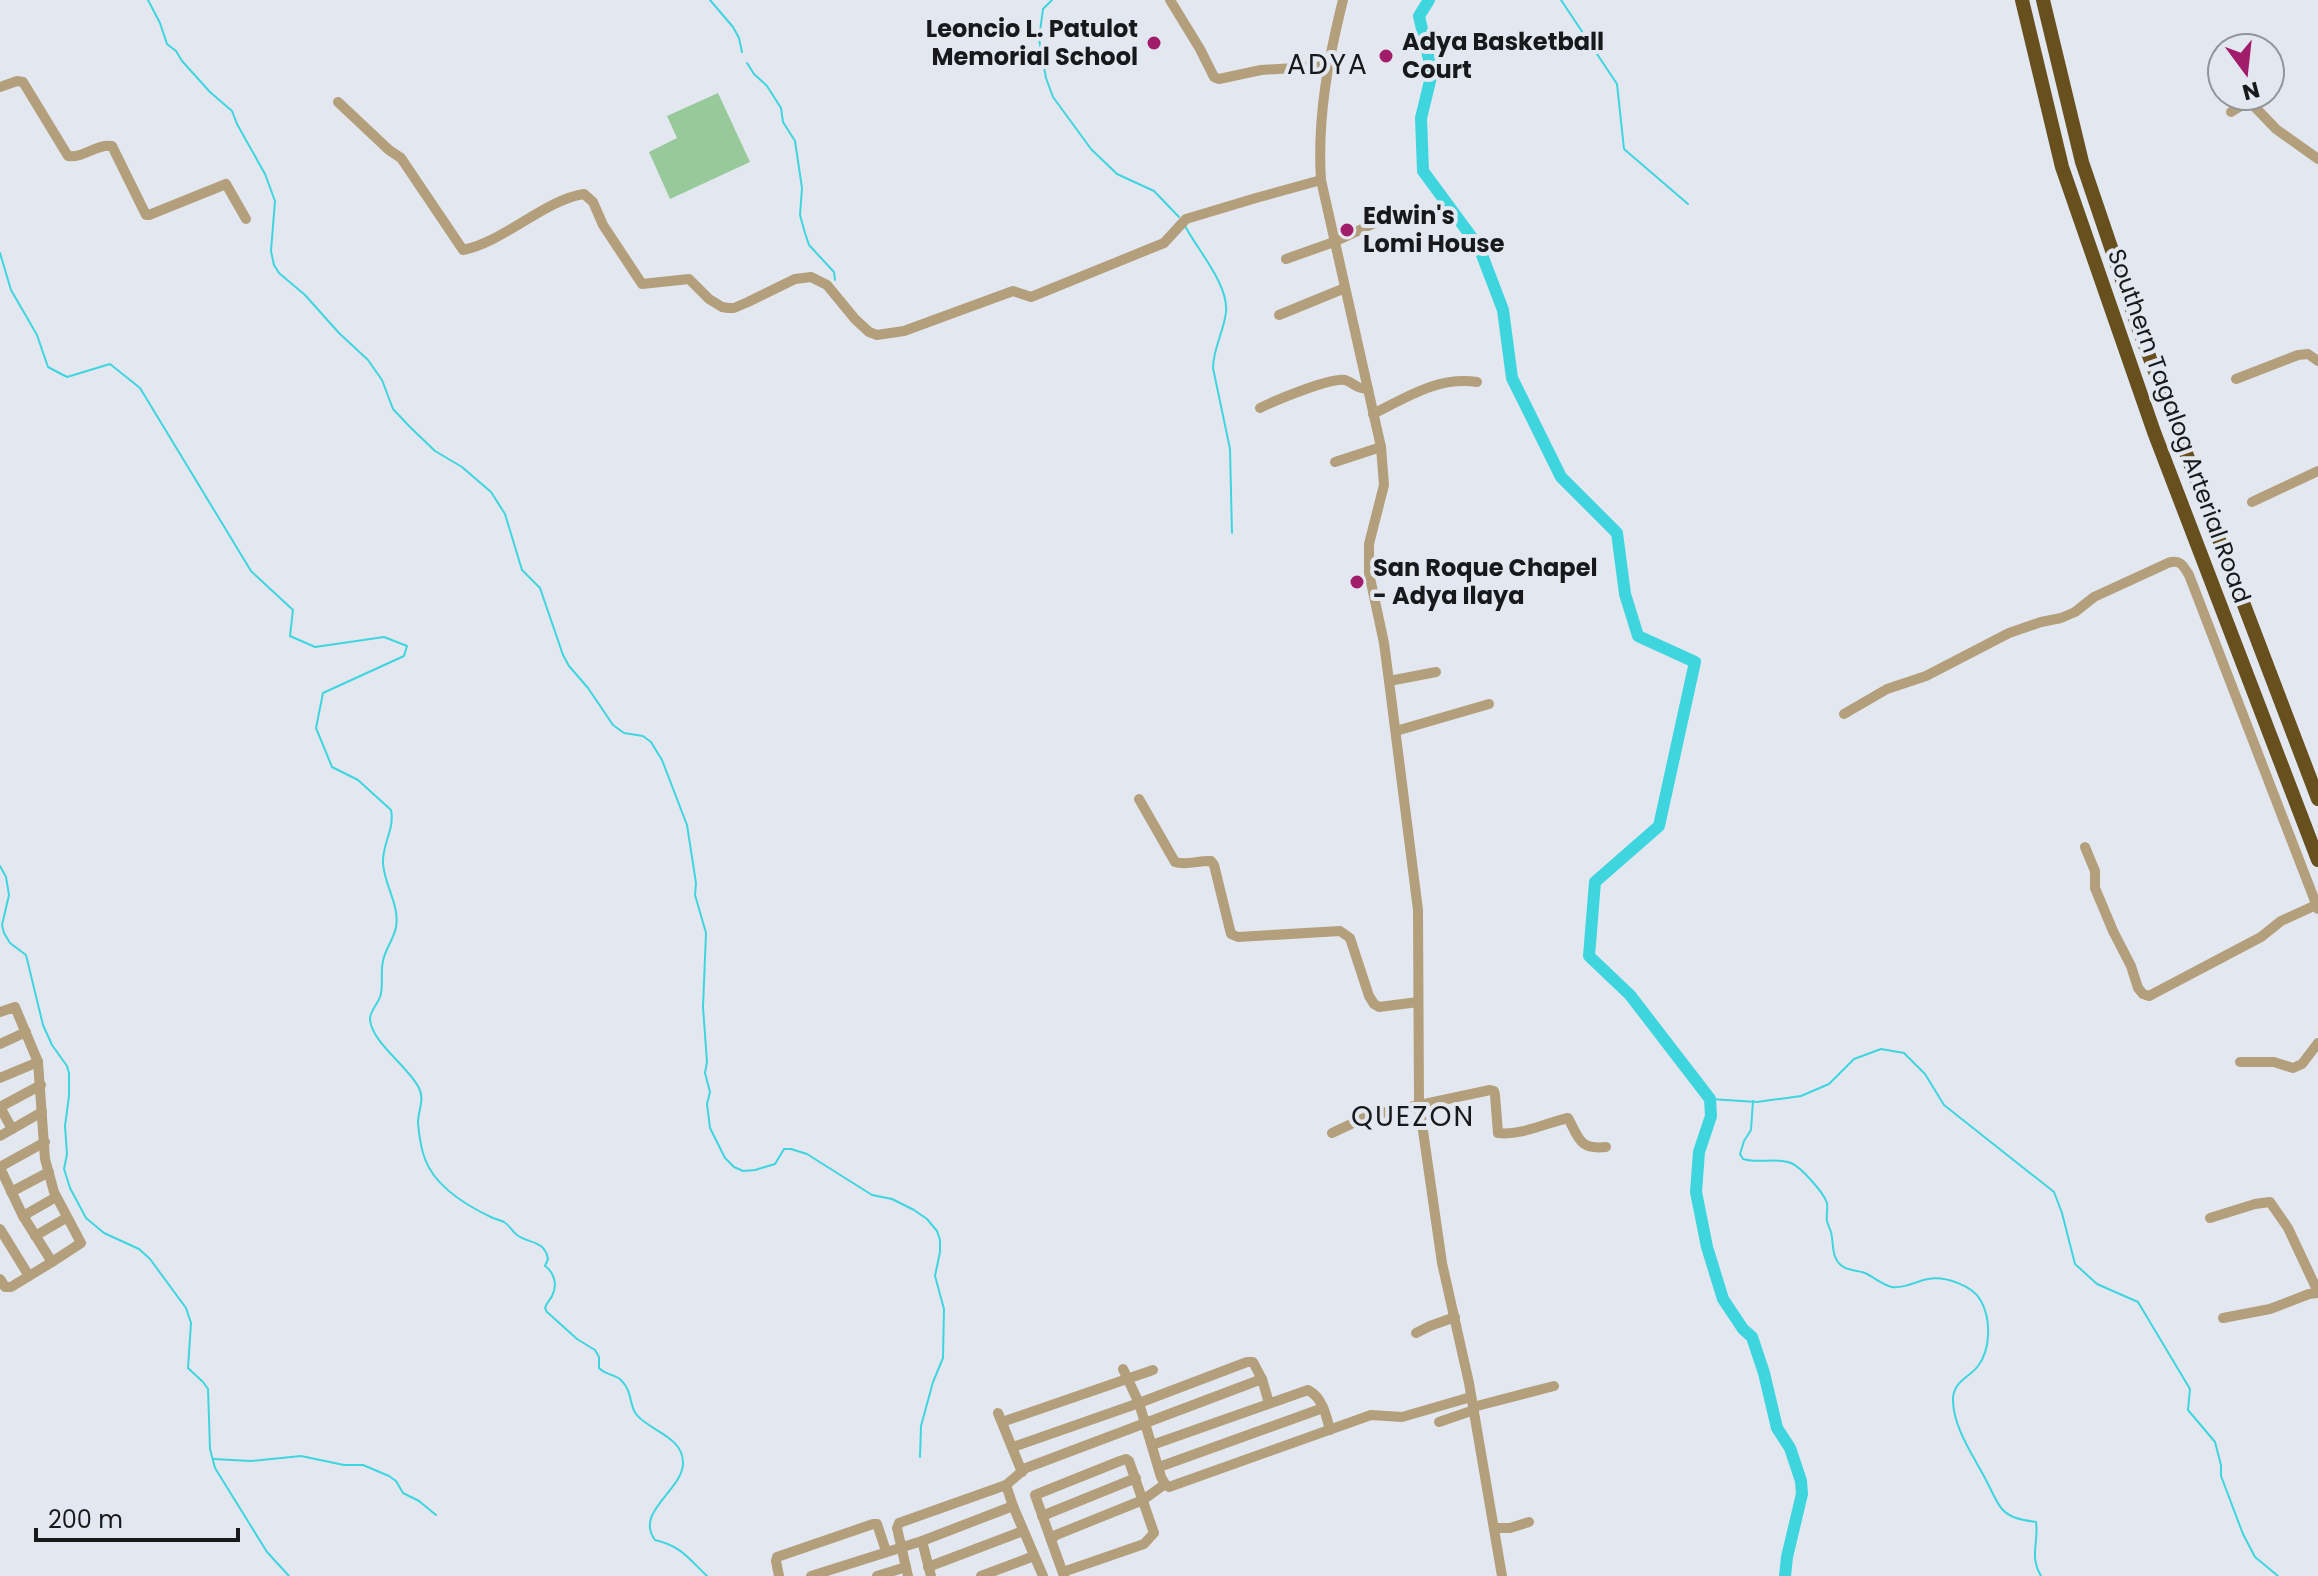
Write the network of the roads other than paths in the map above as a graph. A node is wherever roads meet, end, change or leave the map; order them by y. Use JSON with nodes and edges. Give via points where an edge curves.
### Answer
{"nodes":[{"id":1,"x":1170,"y":0,"type":"edge"},
{"id":2,"x":1343,"y":0,"type":"edge"},
{"id":3,"x":2022,"y":0,"type":"edge"},
{"id":4,"x":2043,"y":0,"type":"edge"},
{"id":5,"x":1328,"y":66,"type":"junction"},
{"id":6,"x":0,"y":87,"type":"edge"},
{"id":7,"x":338,"y":102,"type":"dead end"},
{"id":8,"x":2260,"y":112,"type":"edge"},
{"id":9,"x":2318,"y":159,"type":"edge"},
{"id":10,"x":1321,"y":180,"type":"junction"},
{"id":11,"x":246,"y":219,"type":"dead end"},
{"id":12,"x":1377,"y":222,"type":"dead end"},
{"id":13,"x":1334,"y":242,"type":"junction"},
{"id":14,"x":1286,"y":259,"type":"dead end"},
{"id":15,"x":1345,"y":288,"type":"junction"},
{"id":16,"x":1279,"y":315,"type":"dead end"},
{"id":17,"x":2318,"y":361,"type":"edge"},
{"id":18,"x":2236,"y":379,"type":"dead end"},
{"id":19,"x":1477,"y":382,"type":"dead end"},
{"id":20,"x":1368,"y":389,"type":"junction"},
{"id":21,"x":1260,"y":408,"type":"dead end"},
{"id":22,"x":1373,"y":414,"type":"junction"},
{"id":23,"x":1381,"y":447,"type":"junction"},
{"id":24,"x":1335,"y":462,"type":"dead end"},
{"id":25,"x":2318,"y":471,"type":"edge"},
{"id":26,"x":2252,"y":502,"type":"dead end"},
{"id":27,"x":1436,"y":672,"type":"dead end"},
{"id":28,"x":1389,"y":681,"type":"junction"},
{"id":29,"x":1489,"y":704,"type":"dead end"},
{"id":30,"x":1844,"y":714,"type":"dead end"},
{"id":31,"x":1396,"y":731,"type":"junction"},
{"id":32,"x":1139,"y":799,"type":"dead end"},
{"id":33,"x":2318,"y":799,"type":"edge"},
{"id":34,"x":2085,"y":847,"type":"dead end"},
{"id":35,"x":2318,"y":860,"type":"edge"},
{"id":36,"x":2317,"y":907,"type":"edge"},
{"id":37,"x":1418,"y":1002,"type":"junction"},
{"id":38,"x":0,"y":1012,"type":"edge"},
{"id":39,"x":26,"y":1032,"type":"junction"},
{"id":40,"x":2318,"y":1043,"type":"edge"},
{"id":41,"x":0,"y":1044,"type":"edge"},
{"id":42,"x":38,"y":1062,"type":"junction"},
{"id":43,"x":2240,"y":1062,"type":"dead end"},
{"id":44,"x":0,"y":1078,"type":"edge"},
{"id":45,"x":41,"y":1085,"type":"junction"},
{"id":46,"x":1419,"y":1103,"type":"junction"},
{"id":47,"x":0,"y":1107,"type":"edge"},
{"id":48,"x":42,"y":1112,"type":"junction"},
{"id":49,"x":12,"y":1129,"type":"junction"},
{"id":50,"x":1332,"y":1133,"type":"dead end"},
{"id":51,"x":0,"y":1136,"type":"edge"},
{"id":52,"x":45,"y":1142,"type":"junction"},
{"id":53,"x":1606,"y":1147,"type":"dead end"},
{"id":54,"x":0,"y":1167,"type":"edge"},
{"id":55,"x":49,"y":1172,"type":"junction"},
{"id":56,"x":11,"y":1192,"type":"junction"},
{"id":57,"x":56,"y":1197,"type":"junction"},
{"id":58,"x":23,"y":1216,"type":"junction"},
{"id":59,"x":66,"y":1218,"type":"junction"},
{"id":60,"x":2210,"y":1218,"type":"dead end"},
{"id":61,"x":0,"y":1229,"type":"edge"},
{"id":62,"x":35,"y":1236,"type":"junction"},
{"id":63,"x":52,"y":1262,"type":"junction"},
{"id":64,"x":29,"y":1276,"type":"junction"},
{"id":65,"x":5,"y":1287,"type":"edge"},
{"id":66,"x":2318,"y":1293,"type":"edge"},
{"id":67,"x":1455,"y":1317,"type":"junction"},
{"id":68,"x":2223,"y":1318,"type":"dead end"},
{"id":69,"x":1416,"y":1333,"type":"dead end"},
{"id":70,"x":1153,"y":1370,"type":"dead end"},
{"id":71,"x":1126,"y":1374,"type":"junction"},
{"id":72,"x":1262,"y":1379,"type":"junction"},
{"id":73,"x":1554,"y":1386,"type":"dead end"},
{"id":74,"x":1139,"y":1403,"type":"junction"},
{"id":75,"x":1269,"y":1403,"type":"junction"},
{"id":76,"x":1473,"y":1405,"type":"junction"},
{"id":77,"x":1323,"y":1408,"type":"junction"},
{"id":78,"x":1439,"y":1422,"type":"dead end"},
{"id":79,"x":1146,"y":1424,"type":"junction"},
{"id":80,"x":1330,"y":1430,"type":"junction"},
{"id":81,"x":1152,"y":1445,"type":"junction"},
{"id":82,"x":1013,"y":1447,"type":"junction"},
{"id":83,"x":1159,"y":1467,"type":"junction"},
{"id":84,"x":1022,"y":1472,"type":"junction"},
{"id":85,"x":1136,"y":1478,"type":"junction"},
{"id":86,"x":1165,"y":1484,"type":"junction"},
{"id":87,"x":1006,"y":1485,"type":"junction"},
{"id":88,"x":1143,"y":1500,"type":"junction"},
{"id":89,"x":1013,"y":1506,"type":"junction"},
{"id":90,"x":1042,"y":1516,"type":"junction"},
{"id":91,"x":1529,"y":1522,"type":"dead end"},
{"id":92,"x":1495,"y":1528,"type":"junction"},
{"id":93,"x":1023,"y":1531,"type":"junction"},
{"id":94,"x":1051,"y":1540,"type":"junction"},
{"id":95,"x":922,"y":1541,"type":"junction"},
{"id":96,"x":901,"y":1548,"type":"junction"},
{"id":97,"x":886,"y":1551,"type":"junction"},
{"id":98,"x":1034,"y":1556,"type":"junction"},
{"id":99,"x":907,"y":1571,"type":"edge"},
{"id":100,"x":930,"y":1571,"type":"edge"},
{"id":101,"x":1064,"y":1574,"type":"edge"},
{"id":102,"x":779,"y":1576,"type":"edge"},
{"id":103,"x":811,"y":1576,"type":"edge"},
{"id":104,"x":877,"y":1576,"type":"edge"},
{"id":105,"x":981,"y":1576,"type":"edge"},
{"id":106,"x":1043,"y":1576,"type":"edge"},
{"id":107,"x":1502,"y":1576,"type":"edge"}],
"edges":[{"from":1,"to":5,"type":"street","via":[[1219,79]]},
{"from":2,"to":5,"type":"street"},
{"from":3,"to":35,"type":"highway","name":"Southern Tagalog Arterial Road","via":[[2062,167],[2154,432]]},
{"from":4,"to":33,"type":"highway","name":"Southern Tagalog Arterial Road","via":[[2082,162],[2138,327]]},
{"from":5,"to":10,"type":"street","via":[[1319,143]]},
{"from":6,"to":11,"type":"street","via":[[23,82],[68,156],[112,146],[146,215],[226,184]]},
{"from":7,"to":10,"type":"street","via":[[401,158],[463,250],[584,194],[642,284],[689,279],[709,299],[734,308],[795,279],[811,277],[827,285],[855,319],[877,335],[904,331],[1013,291],[1031,297],[1164,243],[1186,219]]},
{"from":8,"to":9,"type":"street"},
{"from":10,"to":13,"type":"street"},
{"from":12,"to":13,"type":"street"},
{"from":13,"to":14,"type":"street"},
{"from":13,"to":15,"type":"street"},
{"from":15,"to":16,"type":"street"},
{"from":15,"to":20,"type":"street"},
{"from":17,"to":18,"type":"street","via":[[2298,355]]},
{"from":19,"to":22,"type":"street","via":[[1444,381]]},
{"from":20,"to":21,"type":"street","via":[[1338,380]]},
{"from":20,"to":22,"type":"street"},
{"from":22,"to":23,"type":"street"},
{"from":23,"to":24,"type":"street"},
{"from":23,"to":28,"type":"street","via":[[1384,485],[1369,544],[1369,573]]},
{"from":25,"to":26,"type":"street"},
{"from":27,"to":28,"type":"street"},
{"from":28,"to":31,"type":"street"},
{"from":29,"to":31,"type":"street"},
{"from":30,"to":36,"type":"street","via":[[2009,633],[2061,618],[2094,597],[2168,563],[2180,563]]},
{"from":31,"to":37,"type":"street","via":[[1418,910]]},
{"from":32,"to":37,"type":"street","via":[[1175,862],[1214,865],[1231,934],[1340,931],[1350,938],[1374,1004]]},
{"from":34,"to":36,"type":"street","via":[[2107,917],[2138,988],[2149,996],[2261,937],[2281,921]]},
{"from":37,"to":46,"type":"street"},
{"from":38,"to":39,"type":"street","via":[[15,1007]]},
{"from":39,"to":41,"type":"street"},
{"from":39,"to":42,"type":"street"},
{"from":40,"to":43,"type":"street","via":[[2293,1068]]},
{"from":42,"to":44,"type":"street"},
{"from":42,"to":45,"type":"street"},
{"from":45,"to":47,"type":"street"},
{"from":45,"to":48,"type":"street"},
{"from":46,"to":50,"type":"street","via":[[1368,1116]]},
{"from":46,"to":53,"type":"street","via":[[1490,1090],[1495,1095],[1498,1133],[1568,1118],[1582,1143],[1593,1149]]},
{"from":46,"to":67,"type":"street"},
{"from":47,"to":49,"type":"street"},
{"from":48,"to":49,"type":"street"},
{"from":48,"to":52,"type":"street"},
{"from":49,"to":51,"type":"street"},
{"from":52,"to":54,"type":"street"},
{"from":52,"to":55,"type":"street"},
{"from":54,"to":56,"type":"street"},
{"from":55,"to":56,"type":"street"},
{"from":55,"to":57,"type":"street"},
{"from":56,"to":58,"type":"street"},
{"from":57,"to":58,"type":"street"},
{"from":57,"to":59,"type":"street"},
{"from":58,"to":62,"type":"street"},
{"from":59,"to":62,"type":"street"},
{"from":59,"to":63,"type":"street","via":[[81,1244]]},
{"from":60,"to":66,"type":"street","via":[[2270,1202]]},
{"from":61,"to":64,"type":"street"},
{"from":62,"to":63,"type":"street"},
{"from":63,"to":64,"type":"street"},
{"from":64,"to":65,"type":"street"},
{"from":66,"to":68,"type":"street"},
{"from":67,"to":69,"type":"street"},
{"from":67,"to":76,"type":"street"},
{"from":70,"to":71,"type":"street"},
{"from":71,"to":74,"type":"street"},
{"from":71,"to":82,"type":"street","via":[[1000,1418]]},
{"from":72,"to":74,"type":"street","via":[[1253,1362],[1247,1362]]},
{"from":72,"to":75,"type":"street"},
{"from":72,"to":79,"type":"street"},
{"from":73,"to":76,"type":"street"},
{"from":74,"to":79,"type":"street"},
{"from":74,"to":82,"type":"street"},
{"from":75,"to":77,"type":"street","via":[[1308,1390]]},
{"from":75,"to":81,"type":"street"},
{"from":76,"to":78,"type":"street"},
{"from":76,"to":80,"type":"street","via":[[1402,1417],[1371,1415]]},
{"from":76,"to":92,"type":"street"},
{"from":77,"to":80,"type":"street"},
{"from":77,"to":83,"type":"street"},
{"from":79,"to":81,"type":"street"},
{"from":79,"to":84,"type":"street"},
{"from":80,"to":86,"type":"street","via":[[1169,1487]]},
{"from":81,"to":83,"type":"street"},
{"from":82,"to":84,"type":"street"},
{"from":83,"to":86,"type":"street"},
{"from":84,"to":87,"type":"street"},
{"from":85,"to":88,"type":"street"},
{"from":85,"to":90,"type":"street"},
{"from":85,"to":90,"type":"street","via":[[1126,1459],[1040,1492],[1035,1495]]},
{"from":86,"to":88,"type":"street"},
{"from":87,"to":89,"type":"street"},
{"from":87,"to":96,"type":"street","via":[[899,1523]]},
{"from":88,"to":94,"type":"street"},
{"from":88,"to":101,"type":"street","via":[[1154,1533],[1149,1540]]},
{"from":89,"to":93,"type":"street"},
{"from":89,"to":95,"type":"street"},
{"from":90,"to":94,"type":"street"},
{"from":91,"to":92,"type":"street"},
{"from":92,"to":107,"type":"street"},
{"from":93,"to":98,"type":"street"},
{"from":93,"to":100,"type":"street"},
{"from":94,"to":101,"type":"street"},
{"from":95,"to":96,"type":"street"},
{"from":95,"to":100,"type":"street"},
{"from":96,"to":97,"type":"street"},
{"from":96,"to":99,"type":"street"},
{"from":97,"to":102,"type":"street","via":[[873,1524],[777,1557]]},
{"from":97,"to":103,"type":"street"},
{"from":98,"to":105,"type":"street"},
{"from":98,"to":106,"type":"street"},
{"from":99,"to":104,"type":"street"}]}
